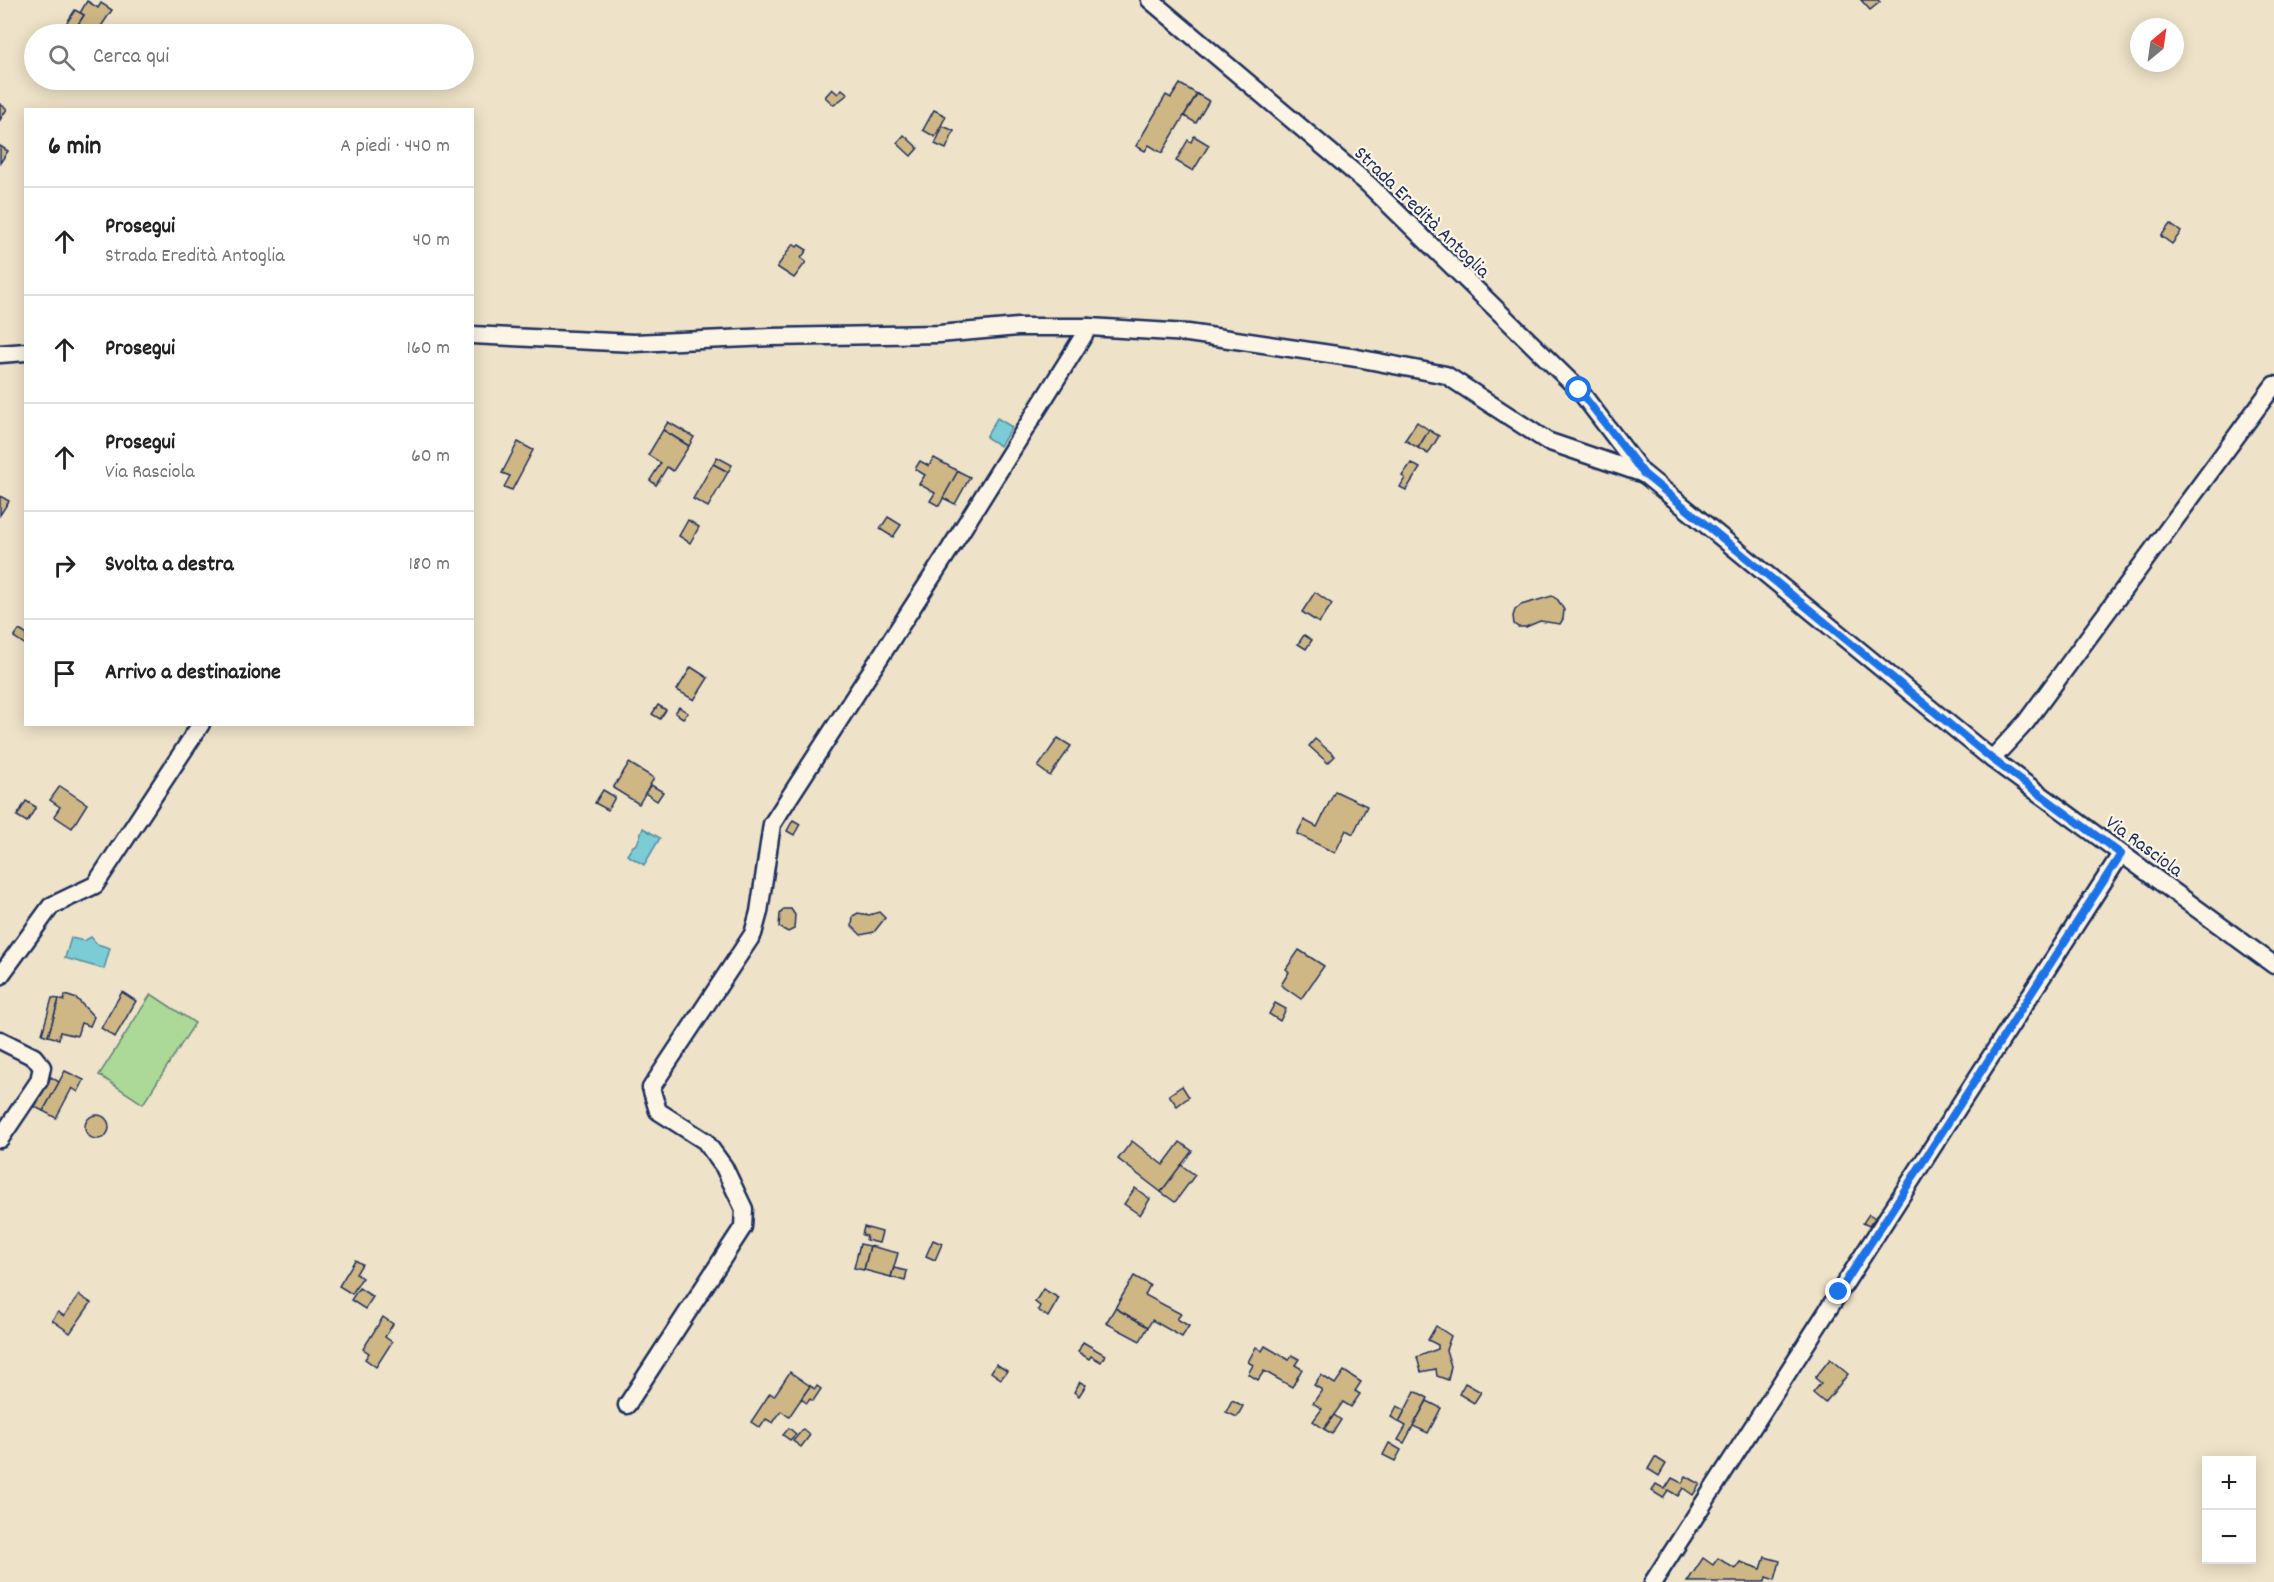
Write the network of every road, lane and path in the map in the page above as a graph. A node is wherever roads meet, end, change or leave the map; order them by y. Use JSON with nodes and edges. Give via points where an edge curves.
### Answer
{"nodes":[{"id":1,"x":1150,"y":0,"type":"edge"},
{"id":2,"x":1089,"y":327,"type":"junction"},
{"id":3,"x":474,"y":335,"type":"edge"},
{"id":4,"x":24,"y":352,"type":"edge"},
{"id":5,"x":0,"y":354,"type":"edge"},
{"id":6,"x":2274,"y":385,"type":"edge"},
{"id":7,"x":1644,"y":474,"type":"junction"},
{"id":8,"x":200,"y":726,"type":"edge"},
{"id":9,"x":1992,"y":759,"type":"junction"},
{"id":10,"x":2121,"y":854,"type":"junction"},
{"id":11,"x":2274,"y":965,"type":"edge"},
{"id":12,"x":0,"y":976,"type":"edge"},
{"id":13,"x":0,"y":1040,"type":"edge"},
{"id":14,"x":0,"y":1139,"type":"edge"},
{"id":15,"x":627,"y":1405,"type":"dead end"},
{"id":16,"x":1653,"y":1582,"type":"edge"}],
"edges":[{"from":1,"to":7,"type":"street","name":"Strada Eredità Antoglia","via":[[1368,184],[1579,390]]},
{"from":2,"to":3,"type":"street","via":[[633,343]]},
{"from":2,"to":7,"type":"street","via":[[1188,333],[1357,357],[1446,375],[1547,441]]},
{"from":2,"to":15,"type":"street","via":[[772,824],[753,934],[651,1088],[658,1111],[705,1141],[724,1167],[744,1209],[743,1227]]},
{"from":4,"to":5,"type":"street"},
{"from":6,"to":9,"type":"street","via":[[2026,722]]},
{"from":7,"to":9,"type":"street","name":"Via Rasciola"},
{"from":8,"to":12,"type":"street","via":[[95,885],[51,906]]},
{"from":9,"to":10,"type":"street","name":"Via Rasciola"},
{"from":10,"to":11,"type":"street","name":"Via Rasciola"},
{"from":10,"to":16,"type":"street"},
{"from":13,"to":14,"type":"street","via":[[34,1057],[42,1067],[39,1081]]}]}
